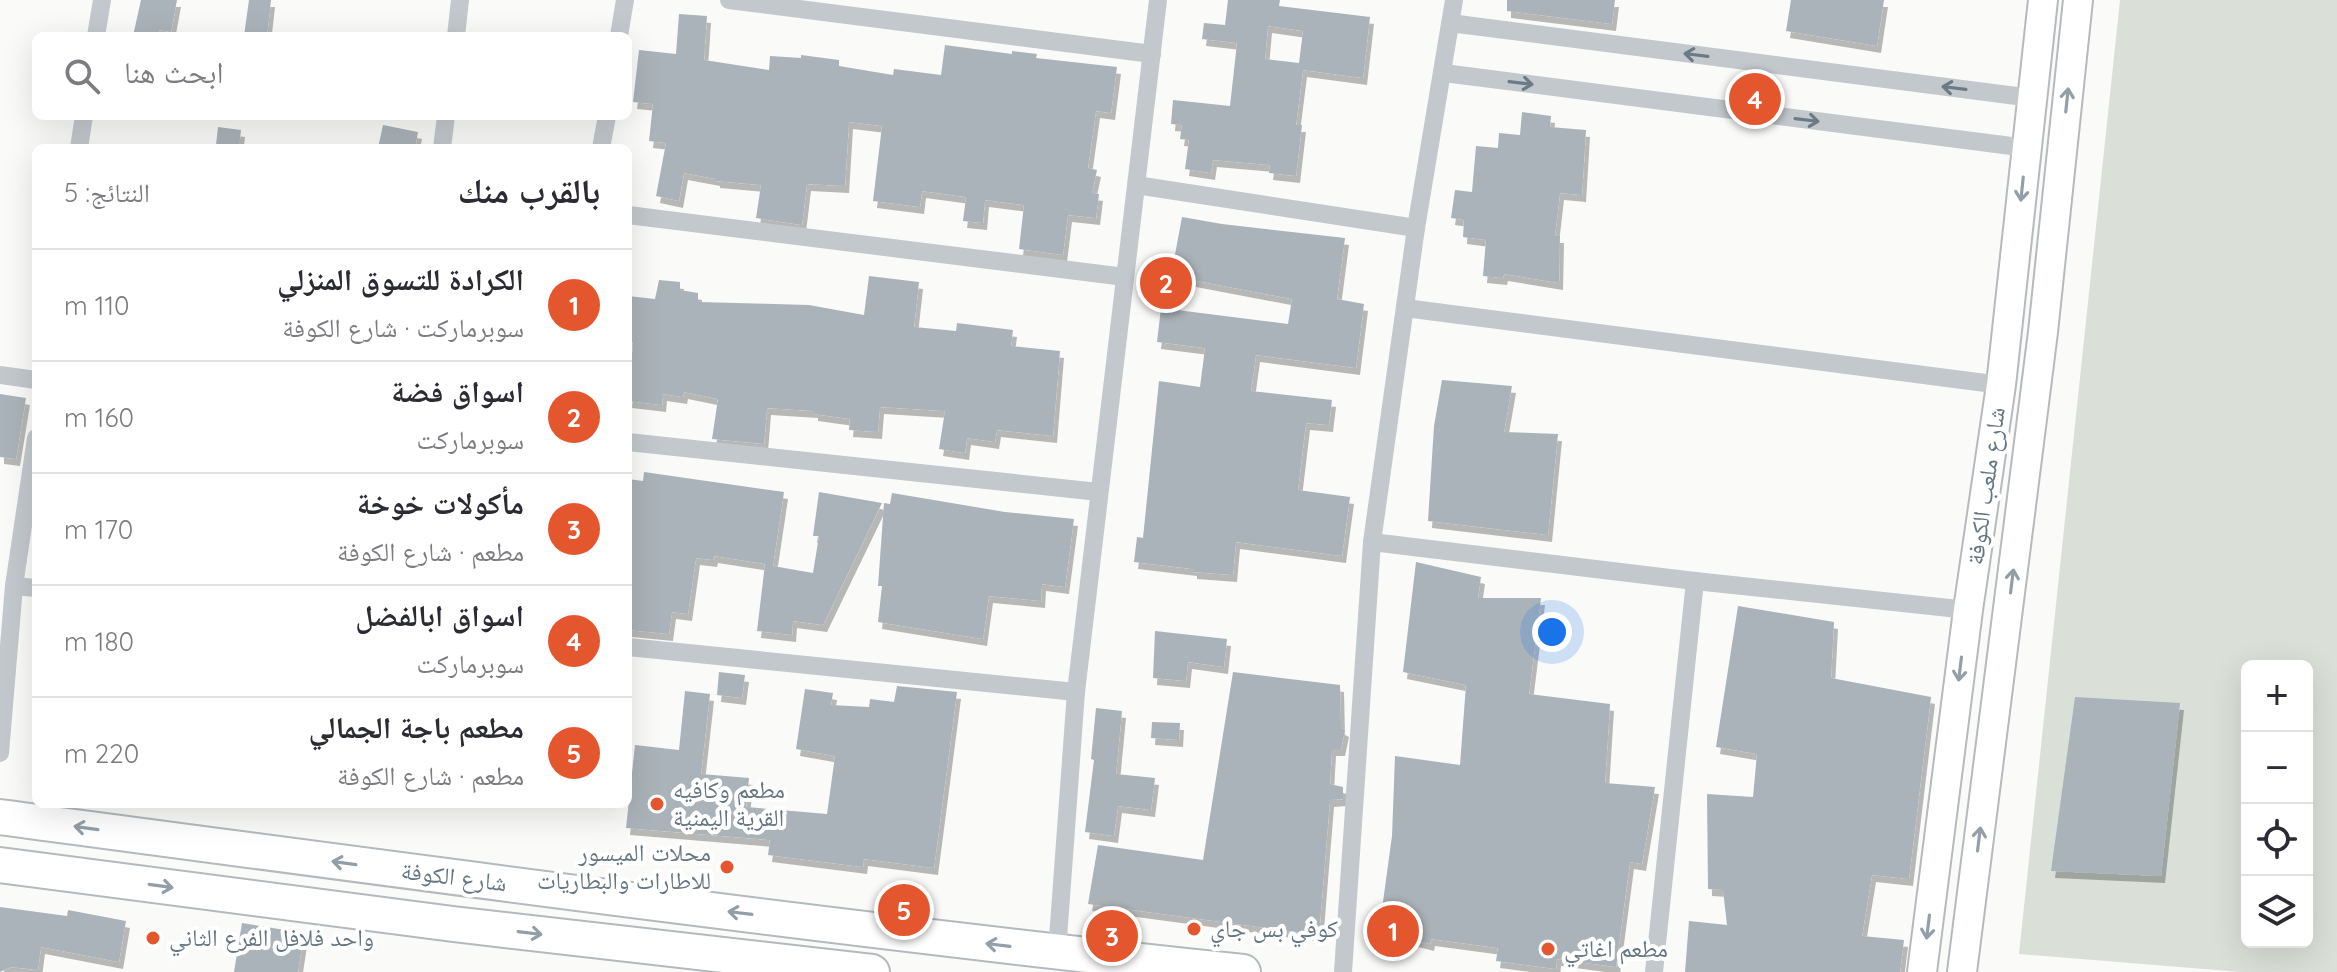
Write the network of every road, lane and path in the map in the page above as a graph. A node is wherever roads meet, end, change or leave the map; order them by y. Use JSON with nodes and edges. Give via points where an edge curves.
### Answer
{"nodes":[{"id":1,"x":102,"y":0,"type":"edge"},
{"id":2,"x":460,"y":0,"type":"edge"},
{"id":3,"x":625,"y":0,"type":"edge"},
{"id":4,"x":729,"y":0,"type":"edge"},
{"id":5,"x":1158,"y":0,"type":"edge"},
{"id":6,"x":1454,"y":0,"type":"edge"},
{"id":7,"x":2043,"y":0,"type":"edge"},
{"id":8,"x":2078,"y":0,"type":"edge"},
{"id":9,"x":1450,"y":23,"type":"junction"},
{"id":10,"x":97,"y":32,"type":"edge"},
{"id":11,"x":456,"y":32,"type":"edge"},
{"id":12,"x":620,"y":32,"type":"edge"},
{"id":13,"x":1152,"y":54,"type":"junction"},
{"id":14,"x":1444,"y":73,"type":"junction"},
{"id":15,"x":2032,"y":98,"type":"junction"},
{"id":16,"x":84,"y":120,"type":"edge"},
{"id":17,"x":446,"y":120,"type":"edge"},
{"id":18,"x":606,"y":120,"type":"edge"},
{"id":19,"x":84,"y":144,"type":"edge"},
{"id":20,"x":442,"y":144,"type":"edge"},
{"id":21,"x":602,"y":144,"type":"edge"},
{"id":22,"x":2027,"y":148,"type":"junction"},
{"id":23,"x":1136,"y":185,"type":"junction"},
{"id":24,"x":632,"y":215,"type":"edge"},
{"id":25,"x":1416,"y":228,"type":"junction"},
{"id":26,"x":2015,"y":258,"type":"junction"},
{"id":27,"x":2051,"y":261,"type":"junction"},
{"id":28,"x":1125,"y":277,"type":"junction"},
{"id":29,"x":1405,"y":308,"type":"junction"},
{"id":30,"x":2007,"y":329,"type":"junction"},
{"id":31,"x":2043,"y":332,"type":"junction"},
{"id":32,"x":0,"y":375,"type":"edge"},
{"id":33,"x":32,"y":379,"type":"edge"},
{"id":34,"x":2001,"y":385,"type":"junction"},
{"id":35,"x":632,"y":442,"type":"edge"},
{"id":36,"x":32,"y":465,"type":"edge"},
{"id":37,"x":1099,"y":492,"type":"junction"},
{"id":38,"x":1372,"y":542,"type":"junction"},
{"id":39,"x":1695,"y":581,"type":"junction"},
{"id":40,"x":14,"y":586,"type":"junction"},
{"id":41,"x":32,"y":588,"type":"edge"},
{"id":42,"x":1968,"y":610,"type":"junction"},
{"id":43,"x":632,"y":647,"type":"edge"},
{"id":44,"x":1076,"y":692,"type":"junction"},
{"id":45,"x":0,"y":753,"type":"edge"},
{"id":46,"x":0,"y":817,"type":"edge"},
{"id":47,"x":0,"y":865,"type":"edge"},
{"id":48,"x":383,"y":868,"type":"junction"},
{"id":49,"x":563,"y":891,"type":"junction"},
{"id":50,"x":323,"y":907,"type":"junction"},
{"id":51,"x":486,"y":928,"type":"junction"},
{"id":52,"x":1057,"y":952,"type":"junction"},
{"id":53,"x":872,"y":972,"type":"edge"},
{"id":54,"x":1243,"y":972,"type":"edge"},
{"id":55,"x":1343,"y":972,"type":"edge"},
{"id":56,"x":1654,"y":972,"type":"edge"},
{"id":57,"x":1922,"y":972,"type":"edge"},
{"id":58,"x":1962,"y":972,"type":"edge"}],
"edges":[{"from":1,"to":10,"type":"street"},
{"from":2,"to":11,"type":"street"},
{"from":3,"to":12,"type":"street"},
{"from":4,"to":13,"type":"street"},
{"from":5,"to":13,"type":"street"},
{"from":6,"to":9,"type":"street"},
{"from":7,"to":15,"type":"main road","name":"شارع ملعب الكوفة"},
{"from":27,"to":8,"type":"main road","name":"شارع ملعب الكوفة","one_way":true},
{"from":9,"to":14,"type":"street"},
{"from":15,"to":9,"type":"street","one_way":true},
{"from":13,"to":23,"type":"street"},
{"from":14,"to":22,"type":"street","one_way":true},
{"from":14,"to":25,"type":"street"},
{"from":15,"to":22,"type":"main road","name":"شارع ملعب الكوفة"},
{"from":16,"to":19,"type":"street"},
{"from":17,"to":20,"type":"street"},
{"from":18,"to":21,"type":"street"},
{"from":22,"to":26,"type":"main road","name":"شارع ملعب الكوفة","one_way":true},
{"from":23,"to":25,"type":"street"},
{"from":23,"to":28,"type":"street"},
{"from":24,"to":28,"type":"street"},
{"from":25,"to":29,"type":"street"},
{"from":26,"to":27,"type":"main road","via":[[2032,269]]},
{"from":26,"to":30,"type":"main road","name":"شارع ملعب الكوفة"},
{"from":27,"to":31,"type":"main road","name":"شارع ملعب الكوفة"},
{"from":28,"to":37,"type":"street"},
{"from":29,"to":34,"type":"street"},
{"from":29,"to":38,"type":"street"},
{"from":30,"to":31,"type":"main road","via":[[2026,321]]},
{"from":30,"to":34,"type":"main road","name":"شارع ملعب الكوفة"},
{"from":58,"to":31,"type":"main road","name":"شارع ملعب الكوفة","one_way":true},
{"from":32,"to":33,"type":"street"},
{"from":34,"to":42,"type":"main road","name":"شارع ملعب الكوفة"},
{"from":35,"to":37,"type":"street"},
{"from":36,"to":40,"type":"street"},
{"from":37,"to":44,"type":"street"},
{"from":38,"to":39,"type":"street"},
{"from":38,"to":55,"type":"street"},
{"from":39,"to":42,"type":"street"},
{"from":39,"to":56,"type":"street"},
{"from":40,"to":41,"type":"street"},
{"from":40,"to":45,"type":"street"},
{"from":42,"to":57,"type":"main road","name":"شارع ملعب الكوفة","one_way":true},
{"from":43,"to":44,"type":"street"},
{"from":44,"to":52,"type":"street"},
{"from":48,"to":46,"type":"highway","name":"شارع الكوفة","one_way":true},
{"from":47,"to":50,"type":"highway","name":"شارع الكوفة","one_way":true},
{"from":48,"to":49,"type":"highway","name":"شارع الكوفة"},
{"from":48,"to":50,"type":"highway","via":[[404,878],[407,887],[401,901],[346,899]]},
{"from":49,"to":51,"type":"highway","via":[[469,899],[467,915]]},
{"from":52,"to":49,"type":"highway","name":"شارع الكوفة","one_way":true},
{"from":50,"to":51,"type":"highway","name":"شارع الكوفة"},
{"from":51,"to":53,"type":"highway","name":"شارع الكوفة","one_way":true},
{"from":52,"to":54,"type":"highway","name":"شارع الكوفة"}]}
